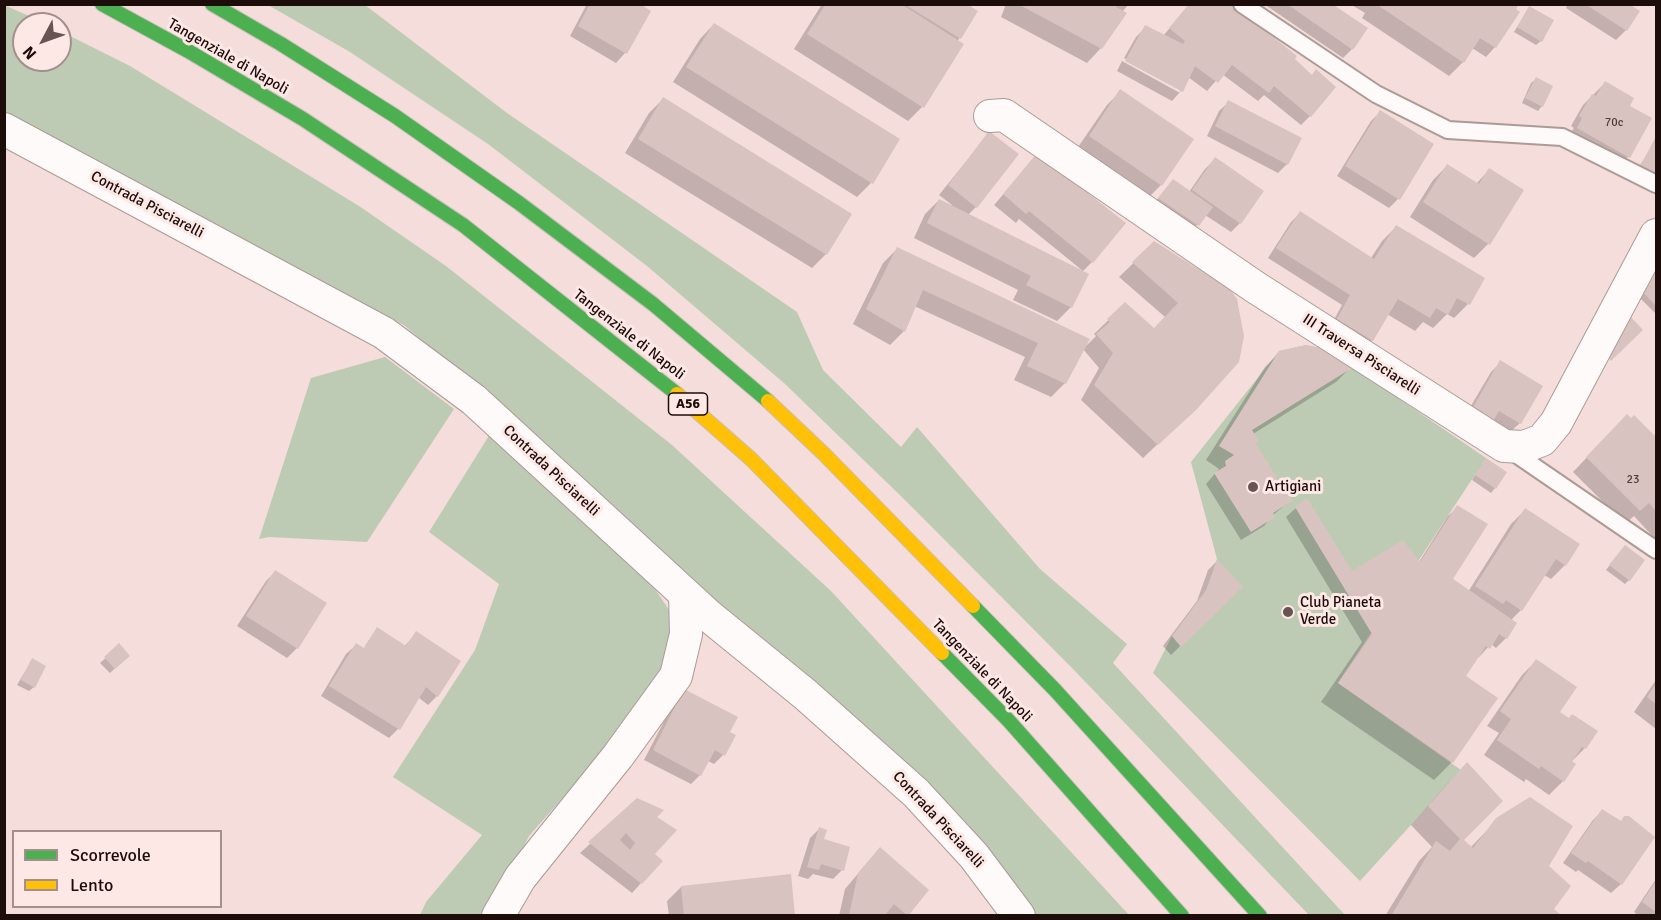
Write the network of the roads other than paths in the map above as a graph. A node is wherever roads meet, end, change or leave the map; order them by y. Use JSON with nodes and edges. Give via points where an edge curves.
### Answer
{"nodes":[{"id":1,"x":102,"y":4,"type":"edge"},
{"id":2,"x":212,"y":4,"type":"edge"},
{"id":3,"x":1242,"y":4,"type":"edge"},
{"id":4,"x":990,"y":116,"type":"dead end"},
{"id":5,"x":4,"y":129,"type":"edge"},
{"id":6,"x":1656,"y":184,"type":"edge"},
{"id":7,"x":1656,"y":235,"type":"edge"},
{"id":8,"x":1504,"y":446,"type":"junction"},
{"id":9,"x":1656,"y":550,"type":"edge"},
{"id":10,"x":685,"y":594,"type":"junction"},
{"id":11,"x":498,"y":915,"type":"edge"},
{"id":12,"x":1019,"y":915,"type":"edge"},
{"id":13,"x":1182,"y":915,"type":"edge"},
{"id":14,"x":1260,"y":915,"type":"edge"}],
"edges":[{"from":1,"to":13,"type":"highway","name":"Tangenziale di Napoli","number":"A56","via":[[303,119],[463,225],[671,389],[751,459],[1009,721]]},
{"from":2,"to":14,"type":"highway","via":[[395,116],[519,203],[653,304],[761,394],[1055,690]]},
{"from":3,"to":6,"type":"lane","via":[[1376,94],[1448,130],[1562,136]]},
{"from":4,"to":8,"type":"street","name":"III Traversa Pisciarelli","via":[[1004,115],[1255,287]]},
{"from":5,"to":10,"type":"street","name":"Contrada Pisciarelli","via":[[384,333],[474,400]]},
{"from":7,"to":8,"type":"street","via":[[1556,423],[1542,440],[1524,447]]},
{"from":8,"to":9,"type":"lane"},
{"from":10,"to":11,"type":"street","via":[[686,634],[676,676],[520,878]]},
{"from":10,"to":12,"type":"street","name":"Contrada Pisciarelli","via":[[916,793],[974,856]]}]}
